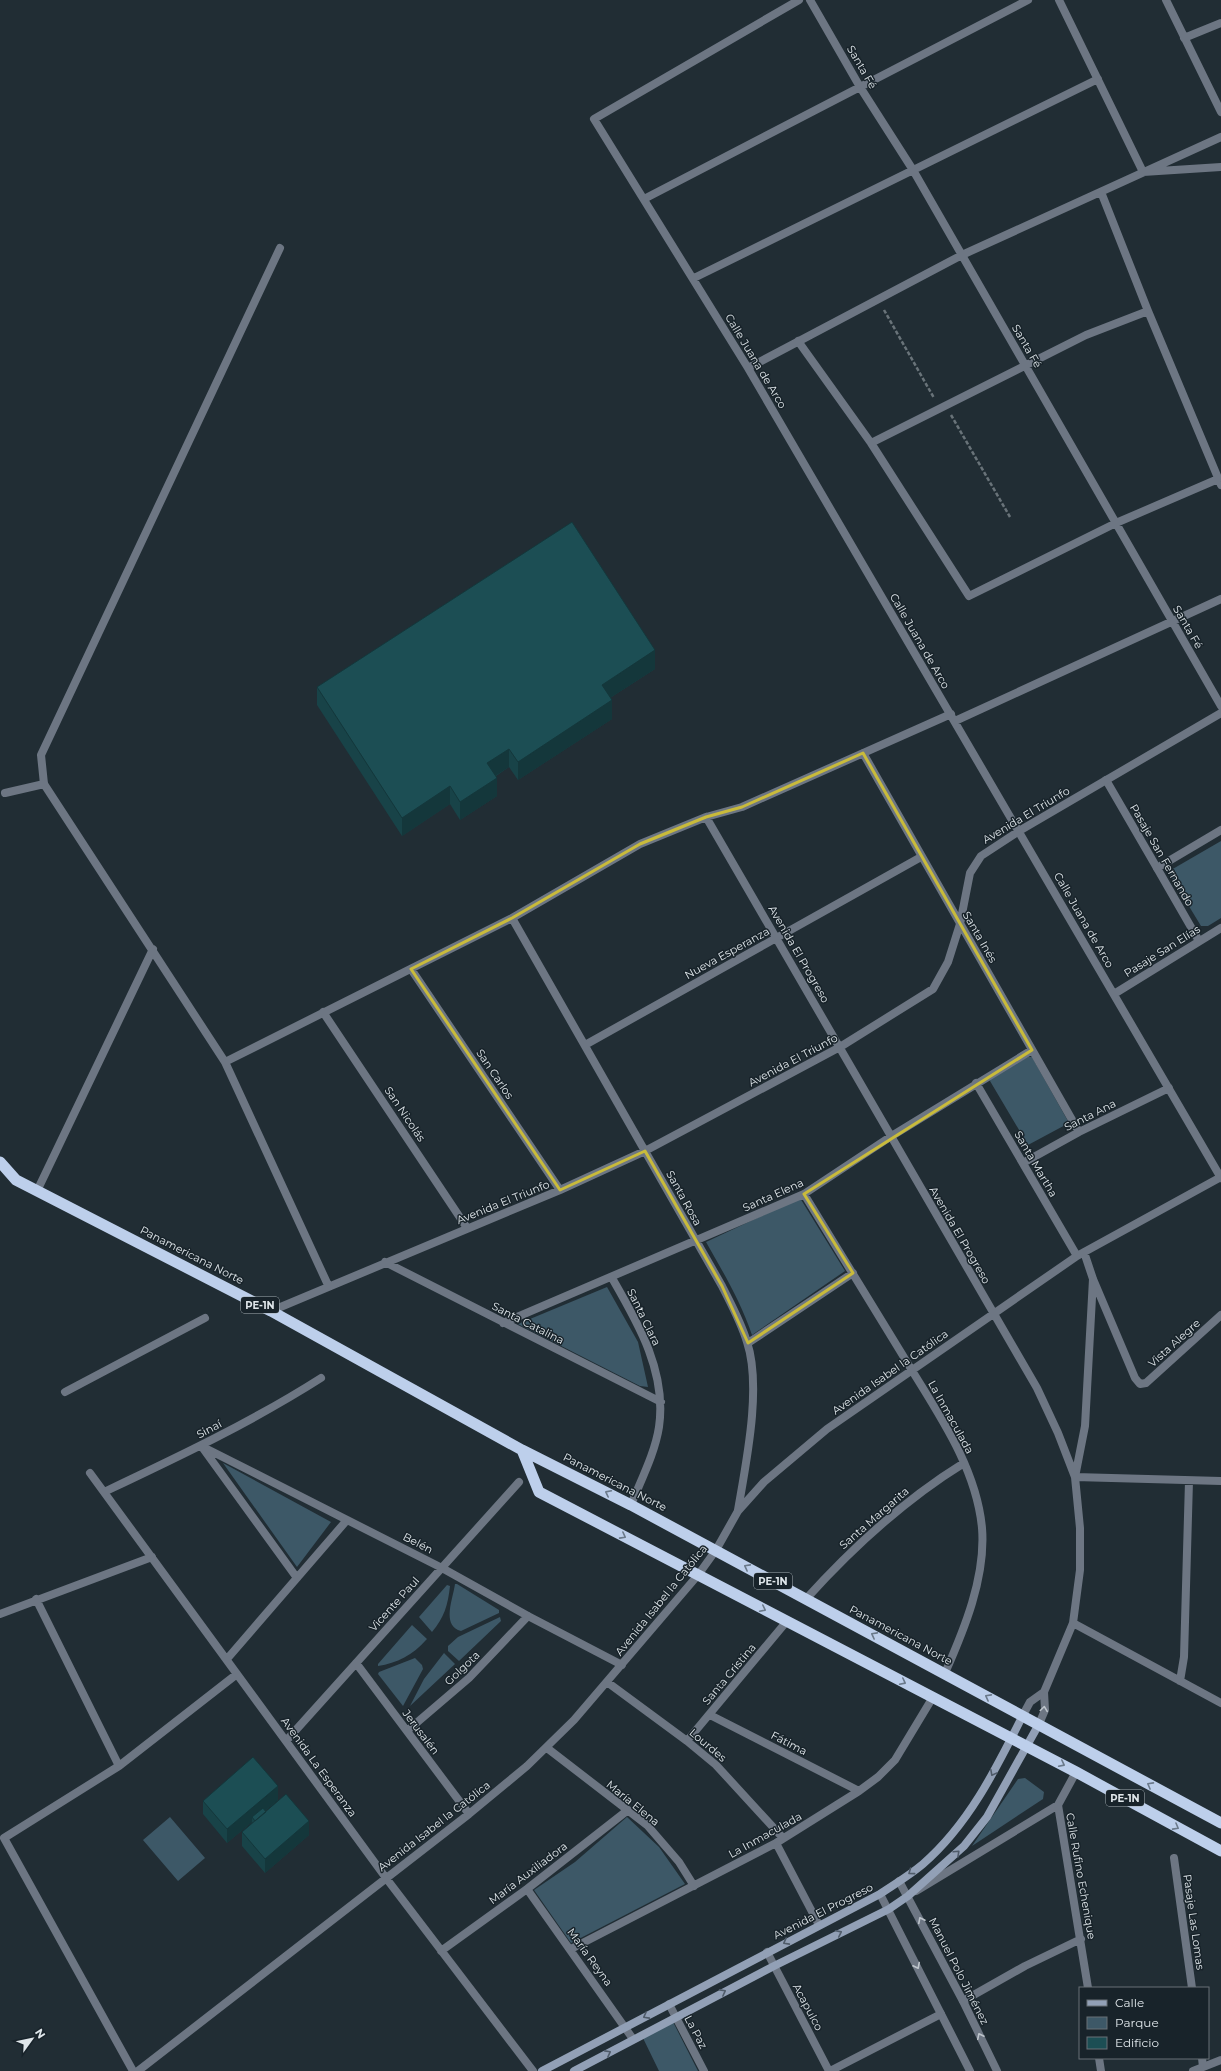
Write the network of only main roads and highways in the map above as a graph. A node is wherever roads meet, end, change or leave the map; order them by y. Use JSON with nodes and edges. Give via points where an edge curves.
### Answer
{"nodes":[{"id":1,"x":0,"y":1162,"type":"edge"},
{"id":2,"x":522,"y":1450,"type":"junction"},
{"id":3,"x":1023,"y":1715,"type":"junction"},
{"id":4,"x":1039,"y":1724,"type":"junction"},
{"id":5,"x":1011,"y":1738,"type":"junction"},
{"id":6,"x":1027,"y":1746,"type":"junction"},
{"id":7,"x":1221,"y":1823,"type":"edge"},
{"id":8,"x":1221,"y":1851,"type":"edge"},
{"id":9,"x":542,"y":2071,"type":"edge"},
{"id":10,"x":574,"y":2071,"type":"edge"}],
"edges":[{"from":1,"to":2,"type":"highway","name":"Panamericana Norte","number":"PE-1N","via":[[16,1180],[271,1310]]},
{"from":3,"to":2,"type":"highway","name":"Panamericana Norte","number":"PE-1N","one_way":true,"via":[[631,1505]]},
{"from":2,"to":5,"type":"highway","number":"PE-1N","one_way":true,"via":[[539,1492]]},
{"from":3,"to":4,"type":"highway","name":"Panamericana Norte","number":"PE-1N"},
{"from":3,"to":5,"type":"main road","name":"Avenida El Progreso"},
{"from":4,"to":6,"type":"main road","name":"Avenida El Progreso"},
{"from":7,"to":4,"type":"highway","name":"Panamericana Norte","number":"PE-1N","one_way":true},
{"from":5,"to":6,"type":"highway","number":"PE-1N"},
{"from":5,"to":9,"type":"main road","name":"Avenida El Progreso","one_way":true,"via":[[962,1823],[922,1864],[899,1881],[880,1894]]},
{"from":6,"to":8,"type":"highway","number":"PE-1N","one_way":true},
{"from":10,"to":6,"type":"main road","name":"Avenida El Progreso","one_way":true,"via":[[889,1909],[908,1896],[964,1846],[987,1817]]}]}
